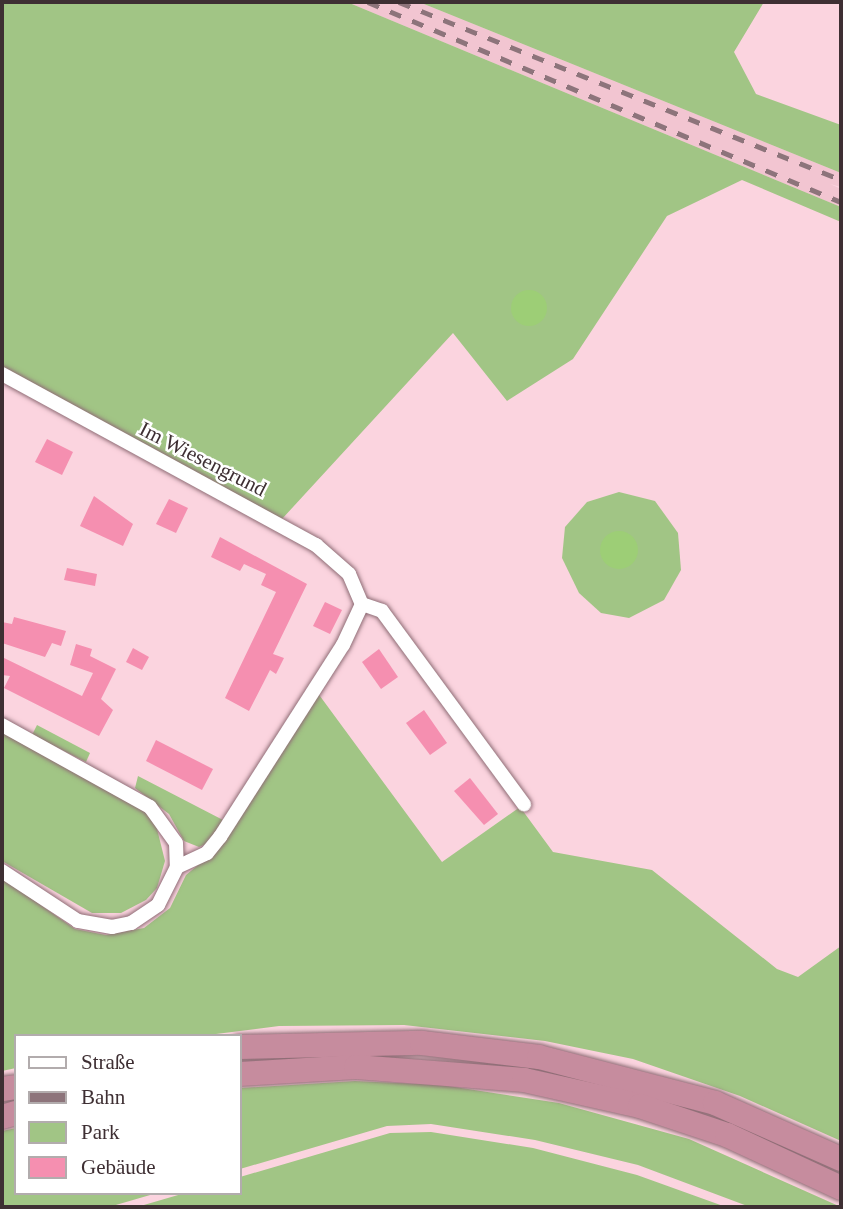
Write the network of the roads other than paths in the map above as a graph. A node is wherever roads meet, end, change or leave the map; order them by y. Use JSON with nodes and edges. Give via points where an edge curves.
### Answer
{"nodes":[{"id":1,"x":2,"y":374,"type":"edge"},
{"id":2,"x":362,"y":604,"type":"junction"},
{"id":3,"x":2,"y":725,"type":"edge"},
{"id":4,"x":524,"y":804,"type":"dead end"},
{"id":5,"x":177,"y":867,"type":"junction"},
{"id":6,"x":2,"y":871,"type":"edge"},
{"id":7,"x":242,"y":1047,"type":"edge"},
{"id":8,"x":242,"y":1074,"type":"edge"},
{"id":9,"x":841,"y":1159,"type":"edge"},
{"id":10,"x":841,"y":1188,"type":"edge"}],
"edges":[{"from":1,"to":2,"type":"street","name":"Im Wiesengrund","via":[[316,545],[349,574]]},
{"from":2,"to":4,"type":"street","via":[[382,611]]},
{"from":2,"to":5,"type":"street","via":[[343,645],[220,837],[207,853]]},
{"from":3,"to":5,"type":"street","via":[[143,801],[171,833]]},
{"from":5,"to":6,"type":"street","via":[[158,905],[131,923],[112,927],[78,921]]},
{"from":7,"to":9,"type":"highway","via":[[422,1043],[539,1057],[715,1103]]},
{"from":8,"to":10,"type":"highway","via":[[356,1067],[524,1080],[640,1106],[727,1135]]}]}
